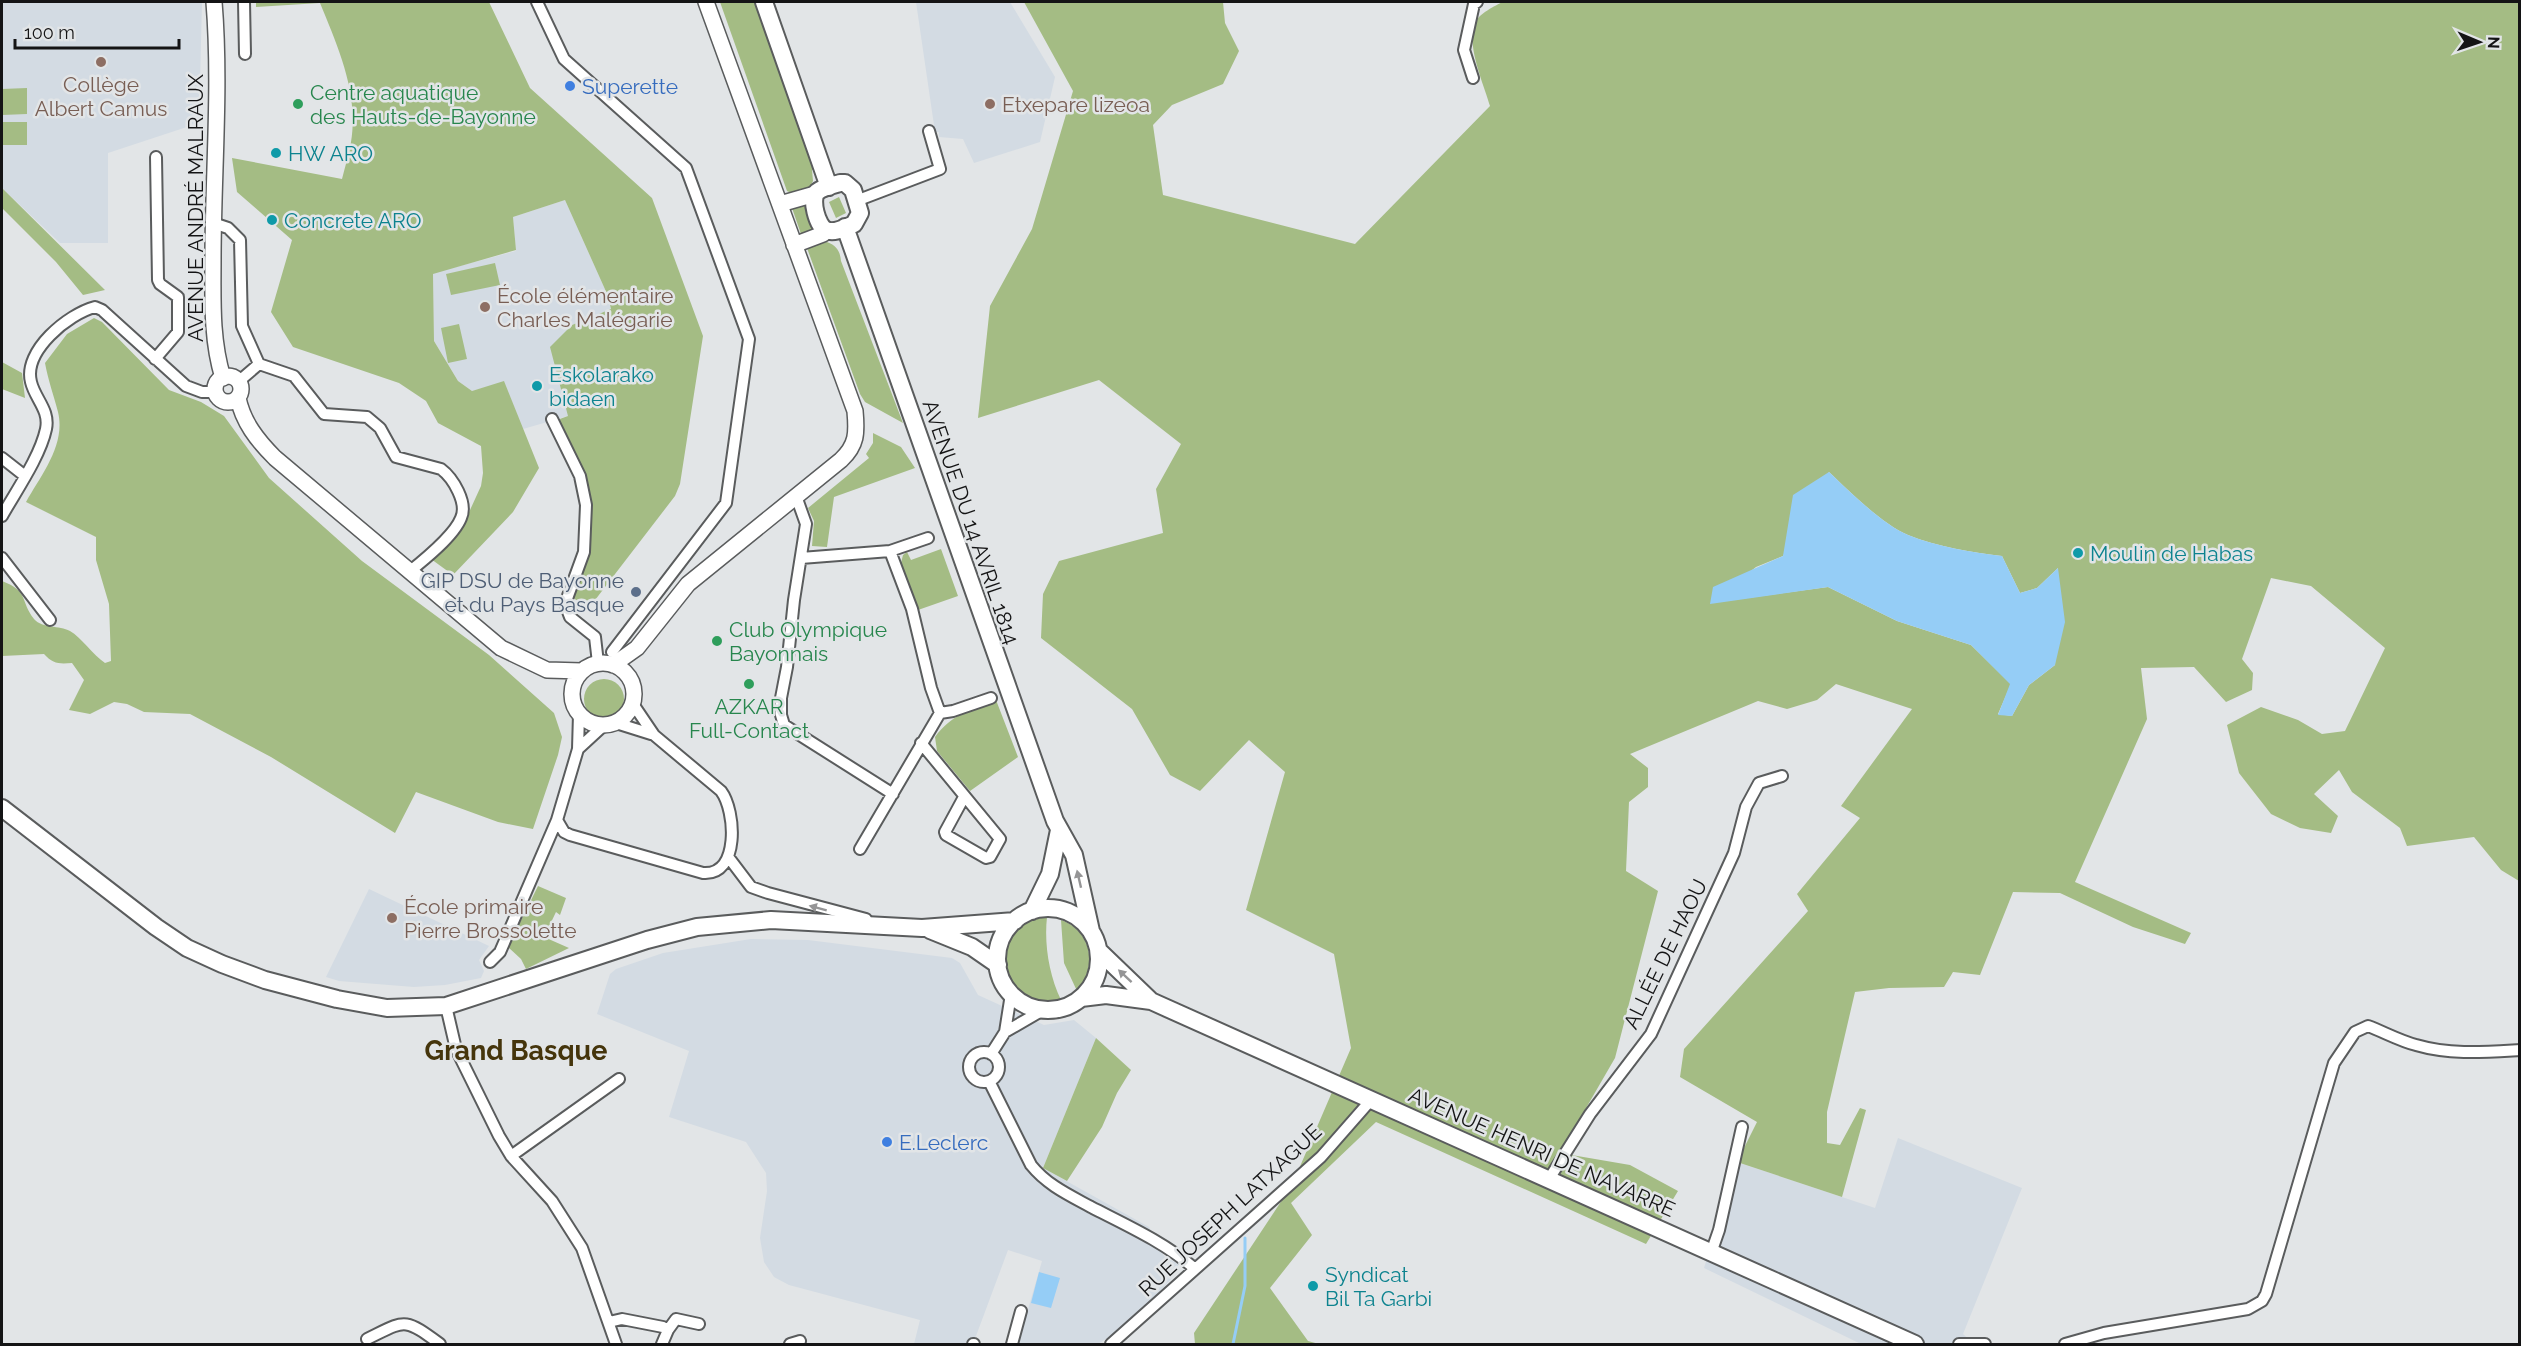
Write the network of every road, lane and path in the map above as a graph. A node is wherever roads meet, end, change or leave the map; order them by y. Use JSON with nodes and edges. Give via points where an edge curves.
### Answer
{"nodes":[{"id":1,"x":214,"y":2,"type":"edge"},
{"id":2,"x":244,"y":2,"type":"edge"},
{"id":3,"x":537,"y":2,"type":"edge"},
{"id":4,"x":706,"y":2,"type":"edge"},
{"id":5,"x":764,"y":2,"type":"edge"},
{"id":6,"x":1477,"y":2,"type":"edge"},
{"id":7,"x":245,"y":54,"type":"dead end"},
{"id":8,"x":1473,"y":78,"type":"dead end"},
{"id":9,"x":928,"y":131,"type":"dead end"},
{"id":10,"x":156,"y":157,"type":"dead end"},
{"id":11,"x":822,"y":190,"type":"junction"},
{"id":12,"x":856,"y":201,"type":"junction"},
{"id":13,"x":780,"y":204,"type":"junction"},
{"id":14,"x":213,"y":223,"type":"junction"},
{"id":15,"x":845,"y":228,"type":"junction"},
{"id":16,"x":826,"y":230,"type":"junction"},
{"id":17,"x":794,"y":245,"type":"junction"},
{"id":18,"x":155,"y":359,"type":"junction"},
{"id":19,"x":259,"y":364,"type":"junction"},
{"id":20,"x":223,"y":378,"type":"junction"},
{"id":21,"x":238,"y":382,"type":"junction"},
{"id":22,"x":216,"y":392,"type":"junction"},
{"id":23,"x":233,"y":400,"type":"junction"},
{"id":24,"x":552,"y":419,"type":"dead end"},
{"id":25,"x":2,"y":458,"type":"edge"},
{"id":26,"x":25,"y":476,"type":"junction"},
{"id":27,"x":796,"y":496,"type":"junction"},
{"id":28,"x":2,"y":516,"type":"edge"},
{"id":29,"x":928,"y":538,"type":"dead end"},
{"id":30,"x":890,"y":551,"type":"junction"},
{"id":31,"x":2,"y":558,"type":"edge"},
{"id":32,"x":801,"y":558,"type":"junction"},
{"id":33,"x":409,"y":572,"type":"junction"},
{"id":34,"x":50,"y":620,"type":"dead end"},
{"id":35,"x":636,"y":648,"type":"junction"},
{"id":36,"x":608,"y":660,"type":"junction"},
{"id":37,"x":547,"y":670,"type":"junction"},
{"id":38,"x":582,"y":671,"type":"junction"},
{"id":39,"x":630,"y":680,"type":"junction"},
{"id":40,"x":572,"y":697,"type":"junction"},
{"id":41,"x":991,"y":698,"type":"dead end"},
{"id":42,"x":633,"y":704,"type":"junction"},
{"id":43,"x":940,"y":713,"type":"junction"},
{"id":44,"x":579,"y":714,"type":"junction"},
{"id":45,"x":610,"y":724,"type":"junction"},
{"id":46,"x":654,"y":735,"type":"junction"},
{"id":47,"x":921,"y":743,"type":"junction"},
{"id":48,"x":578,"y":749,"type":"junction"},
{"id":49,"x":1782,"y":776,"type":"dead end"},
{"id":50,"x":893,"y":794,"type":"junction"},
{"id":51,"x":964,"y":797,"type":"junction"},
{"id":52,"x":2,"y":808,"type":"edge"},
{"id":53,"x":557,"y":820,"type":"junction"},
{"id":54,"x":1059,"y":830,"type":"junction"},
{"id":55,"x":860,"y":849,"type":"dead end"},
{"id":56,"x":729,"y":858,"type":"junction"},
{"id":57,"x":1032,"y":911,"type":"junction"},
{"id":58,"x":1015,"y":921,"type":"junction"},
{"id":59,"x":896,"y":926,"type":"junction"},
{"id":60,"x":922,"y":928,"type":"junction"},
{"id":61,"x":1091,"y":932,"type":"junction"},
{"id":62,"x":1099,"y":951,"type":"junction"},
{"id":63,"x":490,"y":962,"type":"dead end"},
{"id":64,"x":998,"y":965,"type":"junction"},
{"id":65,"x":1011,"y":994,"type":"junction"},
{"id":66,"x":1081,"y":998,"type":"junction"},
{"id":67,"x":1151,"y":1001,"type":"junction"},
{"id":68,"x":446,"y":1006,"type":"junction"},
{"id":69,"x":1043,"y":1010,"type":"junction"},
{"id":70,"x":1005,"y":1032,"type":"junction"},
{"id":71,"x":2520,"y":1050,"type":"edge"},
{"id":72,"x":992,"y":1054,"type":"junction"},
{"id":73,"x":619,"y":1079,"type":"dead end"},
{"id":74,"x":988,"y":1080,"type":"junction"},
{"id":75,"x":1371,"y":1100,"type":"junction"},
{"id":76,"x":1742,"y":1127,"type":"dead end"},
{"id":77,"x":511,"y":1156,"type":"junction"},
{"id":78,"x":1549,"y":1179,"type":"junction"},
{"id":79,"x":1711,"y":1253,"type":"junction"},
{"id":80,"x":1194,"y":1268,"type":"junction"},
{"id":81,"x":1021,"y":1311,"type":"dead end"},
{"id":82,"x":609,"y":1322,"type":"junction"},
{"id":83,"x":699,"y":1324,"type":"dead end"},
{"id":84,"x":668,"y":1330,"type":"junction"},
{"id":85,"x":367,"y":1339,"type":"dead end"},
{"id":86,"x":440,"y":1344,"type":"edge"},
{"id":87,"x":616,"y":1344,"type":"edge"},
{"id":88,"x":662,"y":1344,"type":"edge"},
{"id":89,"x":1012,"y":1344,"type":"edge"},
{"id":90,"x":1111,"y":1344,"type":"edge"},
{"id":91,"x":1915,"y":1344,"type":"edge"},
{"id":92,"x":1959,"y":1344,"type":"edge"},
{"id":93,"x":1985,"y":1344,"type":"edge"},
{"id":94,"x":2065,"y":1344,"type":"edge"}],
"edges":[{"from":1,"to":14,"type":"street","name":"AVENUE ANDRÉ MALRAUX"},
{"from":2,"to":7,"type":"street"},
{"from":3,"to":36,"type":"street","via":[[564,59],[687,168],[748,339],[726,503]]},
{"from":4,"to":13,"type":"street"},
{"from":5,"to":11,"type":"main road"},
{"from":6,"to":8,"type":"street","via":[[1464,50]]},
{"from":9,"to":12,"type":"street","via":[[940,169]]},
{"from":10,"to":18,"type":"street","via":[[158,280],[178,297],[178,332]]},
{"from":11,"to":12,"type":"main road","via":[[845,183],[853,190]]},
{"from":11,"to":13,"type":"street"},
{"from":11,"to":16,"type":"main road","via":[[813,202]]},
{"from":12,"to":15,"type":"main road","via":[[860,213],[854,224]]},
{"from":13,"to":17,"type":"street"},
{"from":14,"to":19,"type":"street","via":[[228,228],[240,240],[242,326]]},
{"from":14,"to":20,"type":"street","name":"AVENUE ANDRÉ MALRAUX","via":[[214,337]]},
{"from":15,"to":16,"type":"main road"},
{"from":15,"to":54,"type":"main road","name":"AVENUE DU 14 AVRIL 1814"},
{"from":16,"to":17,"type":"street"},
{"from":17,"to":27,"type":"street","via":[[855,411],[857,435],[854,446],[844,457]]},
{"from":18,"to":22,"type":"street","via":[[186,386]]},
{"from":18,"to":26,"type":"street","via":[[95,307],[58,328],[40,345],[30,375],[31,385],[46,412],[47,427]]},
{"from":19,"to":21,"type":"street"},
{"from":19,"to":33,"type":"street","via":[[294,376],[324,414],[357,415],[374,422],[396,457],[446,472],[464,507],[462,518]]},
{"from":20,"to":21,"type":"street"},
{"from":20,"to":22,"type":"street","via":[[217,383]]},
{"from":21,"to":23,"type":"street","via":[[241,388]]},
{"from":22,"to":23,"type":"street","via":[[218,397]]},
{"from":23,"to":33,"type":"street","via":[[274,458]]},
{"from":24,"to":36,"type":"street","via":[[580,476],[586,505],[584,552],[565,604],[570,617],[595,637]]},
{"from":25,"to":26,"type":"street"},
{"from":26,"to":28,"type":"street"},
{"from":27,"to":32,"type":"street","via":[[806,524]]},
{"from":27,"to":35,"type":"street","via":[[683,588]]},
{"from":29,"to":30,"type":"street"},
{"from":30,"to":32,"type":"street"},
{"from":30,"to":43,"type":"street","via":[[912,609]]},
{"from":31,"to":34,"type":"street"},
{"from":32,"to":50,"type":"street","via":[[781,715],[789,730]]},
{"from":33,"to":37,"type":"street","via":[[494,642]]},
{"from":35,"to":36,"type":"street"},
{"from":35,"to":39,"type":"street"},
{"from":36,"to":38,"type":"street"},
{"from":36,"to":39,"type":"street"},
{"from":37,"to":38,"type":"street"},
{"from":37,"to":40,"type":"street"},
{"from":38,"to":40,"type":"street","via":[[572,687]]},
{"from":39,"to":42,"type":"street"},
{"from":40,"to":44,"type":"street"},
{"from":41,"to":43,"type":"street"},
{"from":42,"to":45,"type":"street","via":[[629,712]]},
{"from":42,"to":46,"type":"street"},
{"from":43,"to":47,"type":"street"},
{"from":44,"to":45,"type":"street","via":[[585,720]]},
{"from":44,"to":48,"type":"street"},
{"from":45,"to":46,"type":"street"},
{"from":45,"to":48,"type":"street"},
{"from":46,"to":56,"type":"street","via":[[727,799]]},
{"from":47,"to":50,"type":"street"},
{"from":47,"to":51,"type":"street"},
{"from":48,"to":53,"type":"street"},
{"from":49,"to":78,"type":"street","name":"ALLÉE DE HAOU","via":[[1759,783],[1746,807],[1734,853],[1651,1034],[1590,1114]]},
{"from":50,"to":55,"type":"street"},
{"from":51,"to":51,"type":"street","via":[[1000,839],[990,857],[946,835]]},
{"from":52,"to":68,"type":"main road","via":[[156,927],[187,948],[222,964],[337,999],[387,1008]]},
{"from":53,"to":56,"type":"street","via":[[570,835],[703,873],[720,869]]},
{"from":53,"to":63,"type":"street","via":[[500,952]]},
{"from":54,"to":57,"type":"main road","via":[[1050,874]]},
{"from":61,"to":54,"type":"main road","name":"AVENUE DU 14 AVRIL 1814","one_way":true,"via":[[1074,855]]},
{"from":59,"to":56,"type":"street","one_way":true,"via":[[760,890],[744,880]]},
{"from":57,"to":58,"type":"main road"},
{"from":57,"to":61,"type":"main road","via":[[1057,909],[1070,913]]},
{"from":58,"to":60,"type":"main road"},
{"from":58,"to":64,"type":"main road","via":[[1004,933]]},
{"from":59,"to":60,"type":"main road"},
{"from":59,"to":68,"type":"main road","via":[[771,920],[697,927]]},
{"from":60,"to":64,"type":"main road","via":[[972,947]]},
{"from":61,"to":62,"type":"main road"},
{"from":62,"to":66,"type":"main road","via":[[1092,985]]},
{"from":67,"to":62,"type":"main road","name":"AVENUE HENRI DE NAVARRE","one_way":true},
{"from":64,"to":65,"type":"main road"},
{"from":65,"to":69,"type":"main road","via":[[1020,1002]]},
{"from":65,"to":70,"type":"street"},
{"from":66,"to":67,"type":"main road","name":"AVENUE HENRI DE NAVARRE","via":[[1106,995]]},
{"from":66,"to":69,"type":"main road","via":[[1061,1009]]},
{"from":67,"to":75,"type":"main road","name":"AVENUE HENRI DE NAVARRE"},
{"from":68,"to":77,"type":"street","via":[[456,1049]]},
{"from":69,"to":70,"type":"street"},
{"from":70,"to":72,"type":"street"},
{"from":71,"to":94,"type":"street","via":[[2441,1051],[2368,1026],[2355,1032],[2334,1063],[2262,1301],[2248,1309]]},
{"from":72,"to":74,"type":"street","via":[[998,1061],[998,1071]]},
{"from":72,"to":74,"type":"street","via":[[980,1052],[970,1064],[976,1079]]},
{"from":73,"to":77,"type":"street"},
{"from":74,"to":80,"type":"street","via":[[1040,1176],[1067,1195],[1173,1250]]},
{"from":75,"to":78,"type":"main road","name":"AVENUE HENRI DE NAVARRE"},
{"from":75,"to":80,"type":"street","name":"RUE JOSEPH LATXAGUE","via":[[1321,1157]]},
{"from":76,"to":79,"type":"street"},
{"from":77,"to":82,"type":"street","via":[[568,1224],[582,1248]]},
{"from":78,"to":79,"type":"main road","name":"AVENUE HENRI DE NAVARRE"},
{"from":79,"to":91,"type":"main road","name":"AVENUE HENRI DE NAVARRE"},
{"from":80,"to":90,"type":"street","name":"RUE JOSEPH LATXAGUE"},
{"from":81,"to":89,"type":"street"},
{"from":82,"to":84,"type":"street","via":[[622,1319]]},
{"from":82,"to":87,"type":"street"},
{"from":83,"to":84,"type":"street","via":[[676,1319]]},
{"from":84,"to":88,"type":"street"},
{"from":85,"to":86,"type":"street","via":[[404,1323]]},
{"from":92,"to":93,"type":"street"}]}
